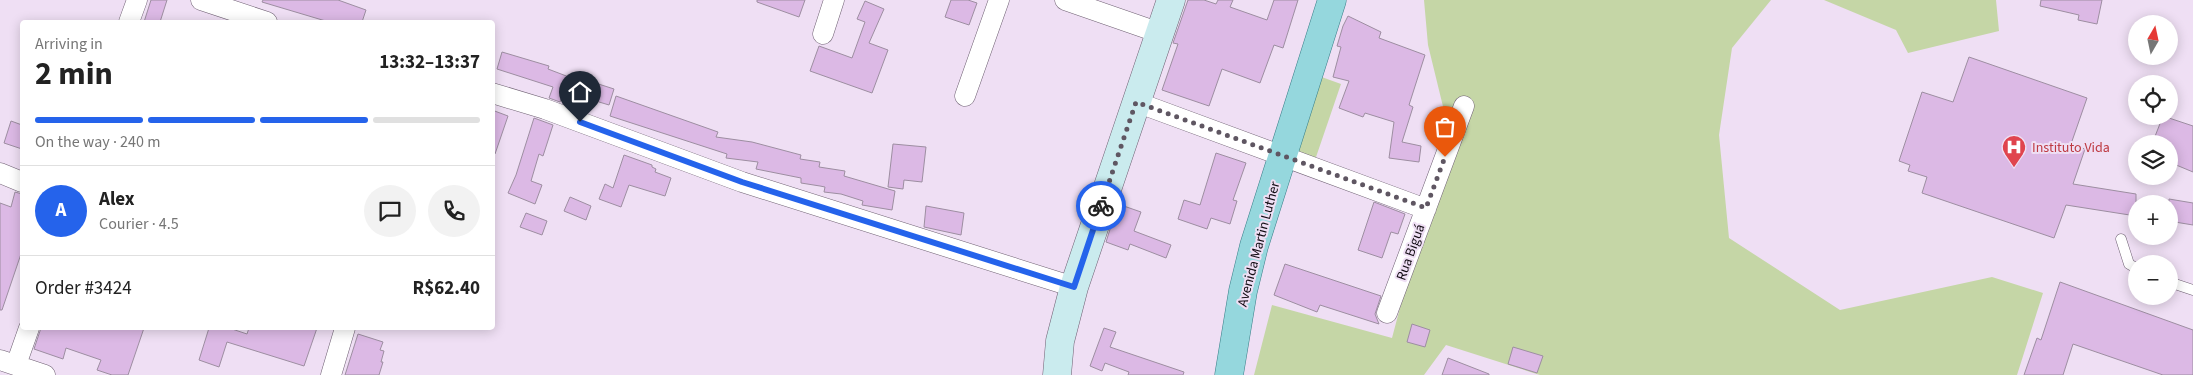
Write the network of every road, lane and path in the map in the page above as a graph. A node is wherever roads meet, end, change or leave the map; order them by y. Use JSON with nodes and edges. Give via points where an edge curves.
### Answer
{"nodes":[{"id":1,"x":137,"y":0,"type":"edge"},
{"id":2,"x":201,"y":0,"type":"edge"},
{"id":3,"x":834,"y":0,"type":"edge"},
{"id":4,"x":998,"y":0,"type":"edge"},
{"id":5,"x":1065,"y":0,"type":"edge"},
{"id":6,"x":1171,"y":0,"type":"edge"},
{"id":7,"x":1332,"y":0,"type":"edge"},
{"id":8,"x":130,"y":20,"type":"edge"},
{"id":9,"x":261,"y":20,"type":"edge"},
{"id":10,"x":1160,"y":33,"type":"junction"},
{"id":11,"x":823,"y":34,"type":"dead end"},
{"id":12,"x":495,"y":94,"type":"edge"},
{"id":13,"x":965,"y":96,"type":"dead end"},
{"id":14,"x":1136,"y":102,"type":"junction"},
{"id":15,"x":1464,"y":106,"type":"dead end"},
{"id":16,"x":1282,"y":156,"type":"junction"},
{"id":17,"x":0,"y":173,"type":"edge"},
{"id":18,"x":20,"y":181,"type":"edge"},
{"id":19,"x":1426,"y":208,"type":"junction"},
{"id":20,"x":2121,"y":239,"type":"dead end"},
{"id":21,"x":2128,"y":261,"type":"edge"},
{"id":22,"x":2178,"y":285,"type":"edge"},
{"id":23,"x":1074,"y":287,"type":"junction"},
{"id":24,"x":2193,"y":290,"type":"edge"},
{"id":25,"x":1387,"y":314,"type":"dead end"},
{"id":26,"x":28,"y":330,"type":"edge"},
{"id":27,"x":344,"y":330,"type":"edge"},
{"id":28,"x":8,"y":363,"type":"edge"},
{"id":29,"x":45,"y":375,"type":"edge"},
{"id":30,"x":331,"y":375,"type":"edge"},
{"id":31,"x":1057,"y":375,"type":"edge"},
{"id":32,"x":1229,"y":375,"type":"edge"}],
"edges":[{"from":1,"to":8,"type":"street"},
{"from":2,"to":9,"type":"street"},
{"from":3,"to":11,"type":"street"},
{"from":4,"to":13,"type":"street"},
{"from":5,"to":10,"type":"street"},
{"from":6,"to":10,"type":"street"},
{"from":7,"to":16,"type":"main road","name":"Avenida Martin Luther"},
{"from":10,"to":14,"type":"street"},
{"from":12,"to":23,"type":"street","via":[[544,108],[750,185]]},
{"from":14,"to":16,"type":"street"},
{"from":14,"to":23,"type":"street"},
{"from":15,"to":19,"type":"street","name":"Rua Biguá"},
{"from":16,"to":19,"type":"street"},
{"from":16,"to":32,"type":"main road","name":"Avenida Martin Luther","via":[[1243,291]]},
{"from":17,"to":18,"type":"street"},
{"from":19,"to":25,"type":"street","name":"Rua Biguá"},
{"from":20,"to":21,"type":"lane"},
{"from":22,"to":24,"type":"lane"},
{"from":23,"to":31,"type":"street","via":[[1060,341]]},
{"from":26,"to":28,"type":"street"},
{"from":27,"to":30,"type":"street"},
{"from":28,"to":29,"type":"street"}]}
